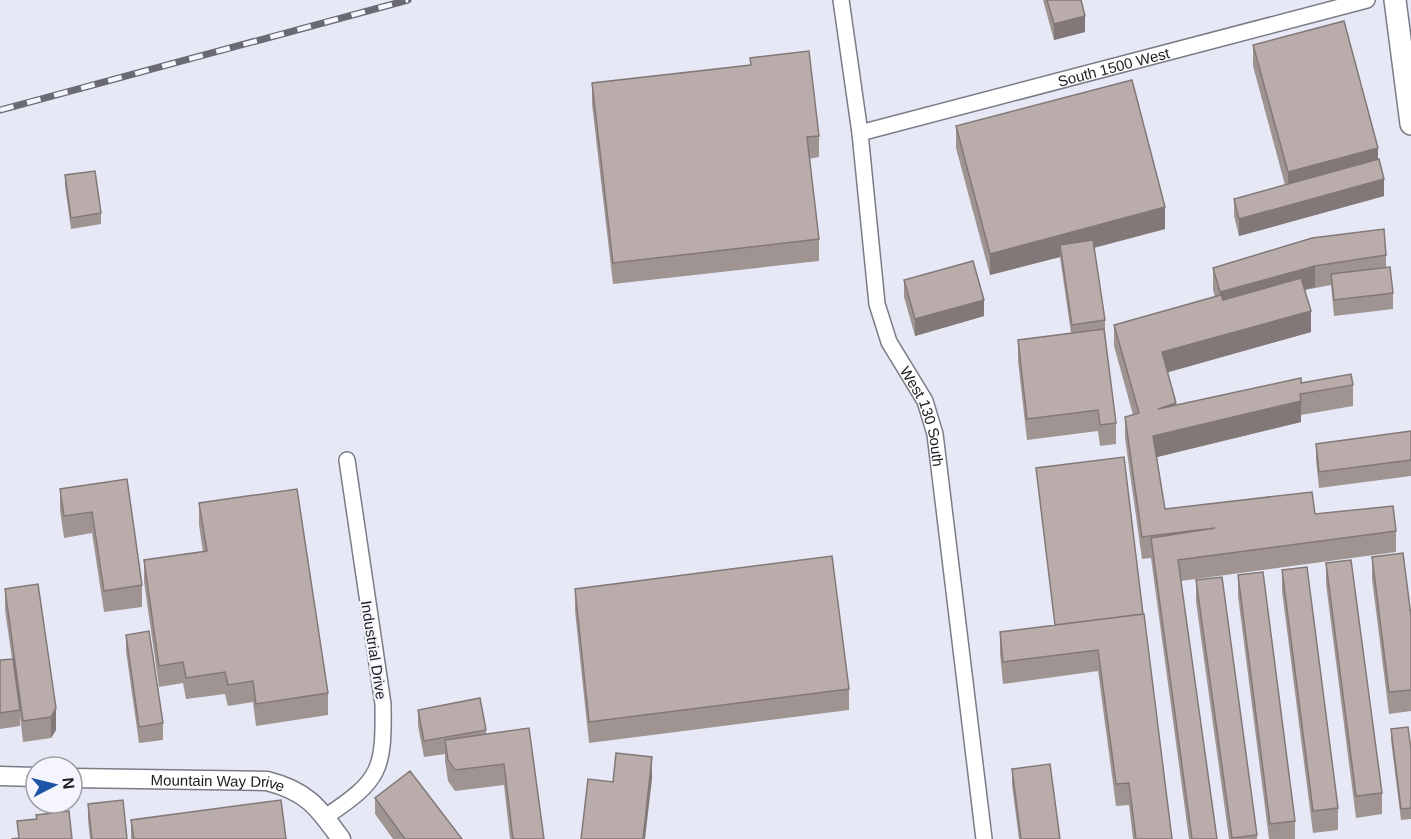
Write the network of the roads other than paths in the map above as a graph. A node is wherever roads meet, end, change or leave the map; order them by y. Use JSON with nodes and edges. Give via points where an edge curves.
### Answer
{"nodes":[{"id":1,"x":841,"y":0,"type":"edge"},
{"id":2,"x":1367,"y":0,"type":"edge"},
{"id":3,"x":1395,"y":0,"type":"edge"},
{"id":4,"x":1411,"y":124,"type":"edge"},
{"id":5,"x":860,"y":133,"type":"junction"},
{"id":6,"x":346,"y":460,"type":"dead end"},
{"id":7,"x":0,"y":776,"type":"edge"},
{"id":8,"x":24,"y":777,"type":"edge"},
{"id":9,"x":84,"y":778,"type":"edge"},
{"id":10,"x":325,"y":817,"type":"junction"},
{"id":11,"x":341,"y":839,"type":"edge"},
{"id":12,"x":984,"y":839,"type":"edge"}],
"edges":[{"from":1,"to":5,"type":"street","name":"West 130 South"},
{"from":2,"to":5,"type":"street","name":"South 1500 West"},
{"from":3,"to":4,"type":"main road"},
{"from":5,"to":12,"type":"street","name":"West 130 South","via":[[877,304],[889,342],[925,401],[935,434]]},
{"from":6,"to":10,"type":"street","name":"Industrial Drive","via":[[383,704],[383,739],[381,760],[373,776],[356,796]]},
{"from":7,"to":8,"type":"street"},
{"from":9,"to":10,"type":"street","name":"Mountain Way Drive","via":[[267,782],[304,795]]},
{"from":10,"to":11,"type":"street","name":"Mountain Way Drive"}]}
